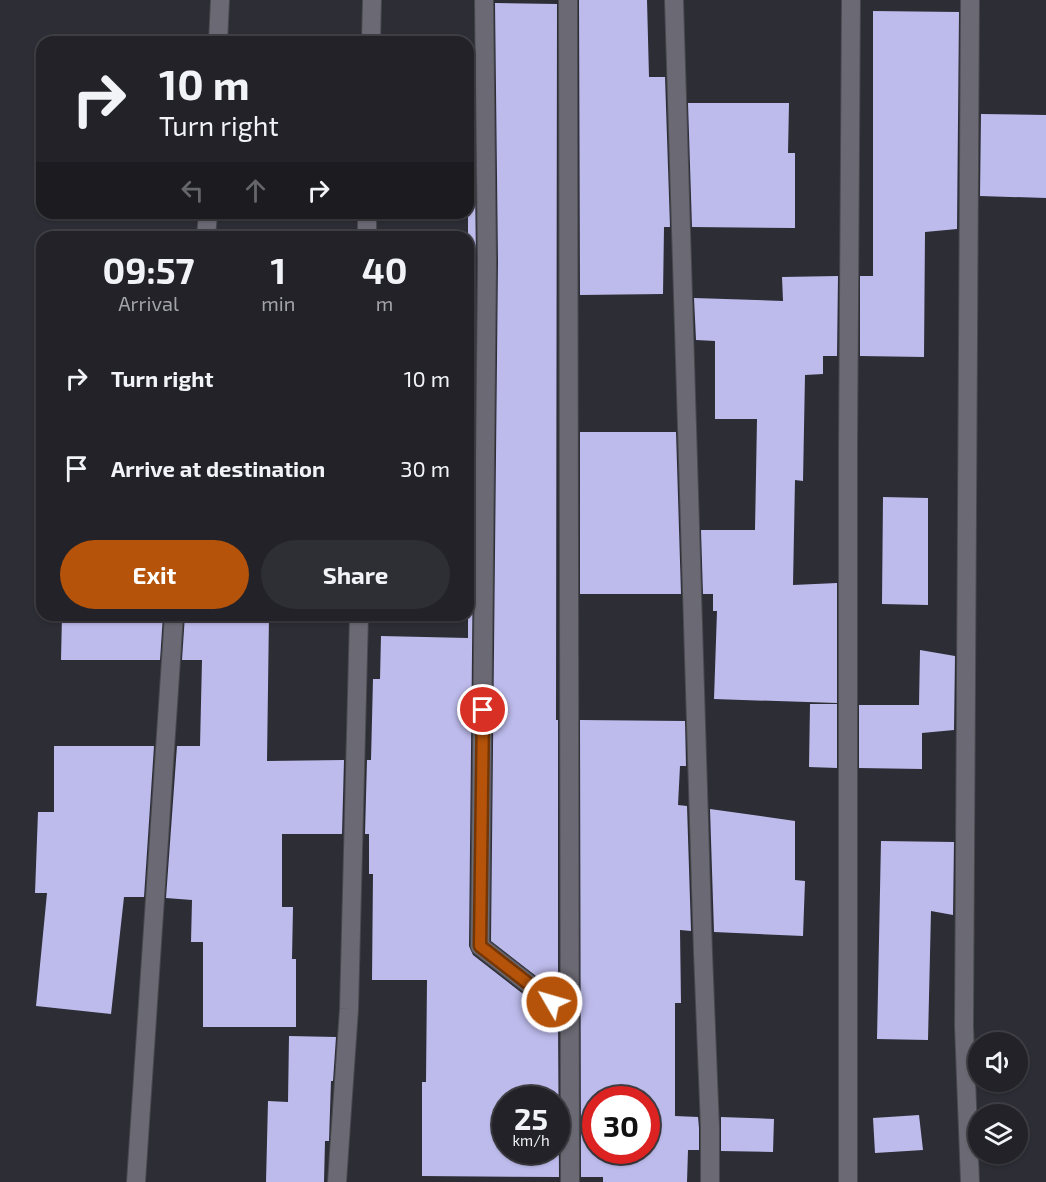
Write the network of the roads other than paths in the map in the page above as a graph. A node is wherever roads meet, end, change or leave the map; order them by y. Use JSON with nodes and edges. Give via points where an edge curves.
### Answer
{"nodes":[{"id":1,"x":220,"y":0,"type":"edge"},
{"id":2,"x":372,"y":0,"type":"edge"},
{"id":3,"x":484,"y":0,"type":"edge"},
{"id":4,"x":568,"y":0,"type":"edge"},
{"id":5,"x":674,"y":0,"type":"edge"},
{"id":6,"x":851,"y":0,"type":"edge"},
{"id":7,"x":970,"y":0,"type":"edge"},
{"id":8,"x":218,"y":36,"type":"edge"},
{"id":9,"x":371,"y":36,"type":"edge"},
{"id":10,"x":174,"y":621,"type":"edge"},
{"id":11,"x":360,"y":621,"type":"edge"},
{"id":12,"x":570,"y":1016,"type":"junction"},
{"id":13,"x":136,"y":1182,"type":"edge"},
{"id":14,"x":337,"y":1182,"type":"edge"},
{"id":15,"x":570,"y":1182,"type":"edge"},
{"id":16,"x":710,"y":1182,"type":"edge"},
{"id":17,"x":848,"y":1182,"type":"edge"},
{"id":18,"x":970,"y":1182,"type":"edge"}],
"edges":[{"from":1,"to":8,"type":"street"},
{"from":2,"to":9,"type":"street"},
{"from":3,"to":12,"type":"street","via":[[487,262],[480,946]]},
{"from":4,"to":12,"type":"street"},
{"from":5,"to":16,"type":"street"},
{"from":6,"to":17,"type":"street"},
{"from":7,"to":18,"type":"street","via":[[964,1026]]},
{"from":10,"to":13,"type":"street"},
{"from":11,"to":14,"type":"street","via":[[349,1010]]},
{"from":12,"to":15,"type":"street"}]}
